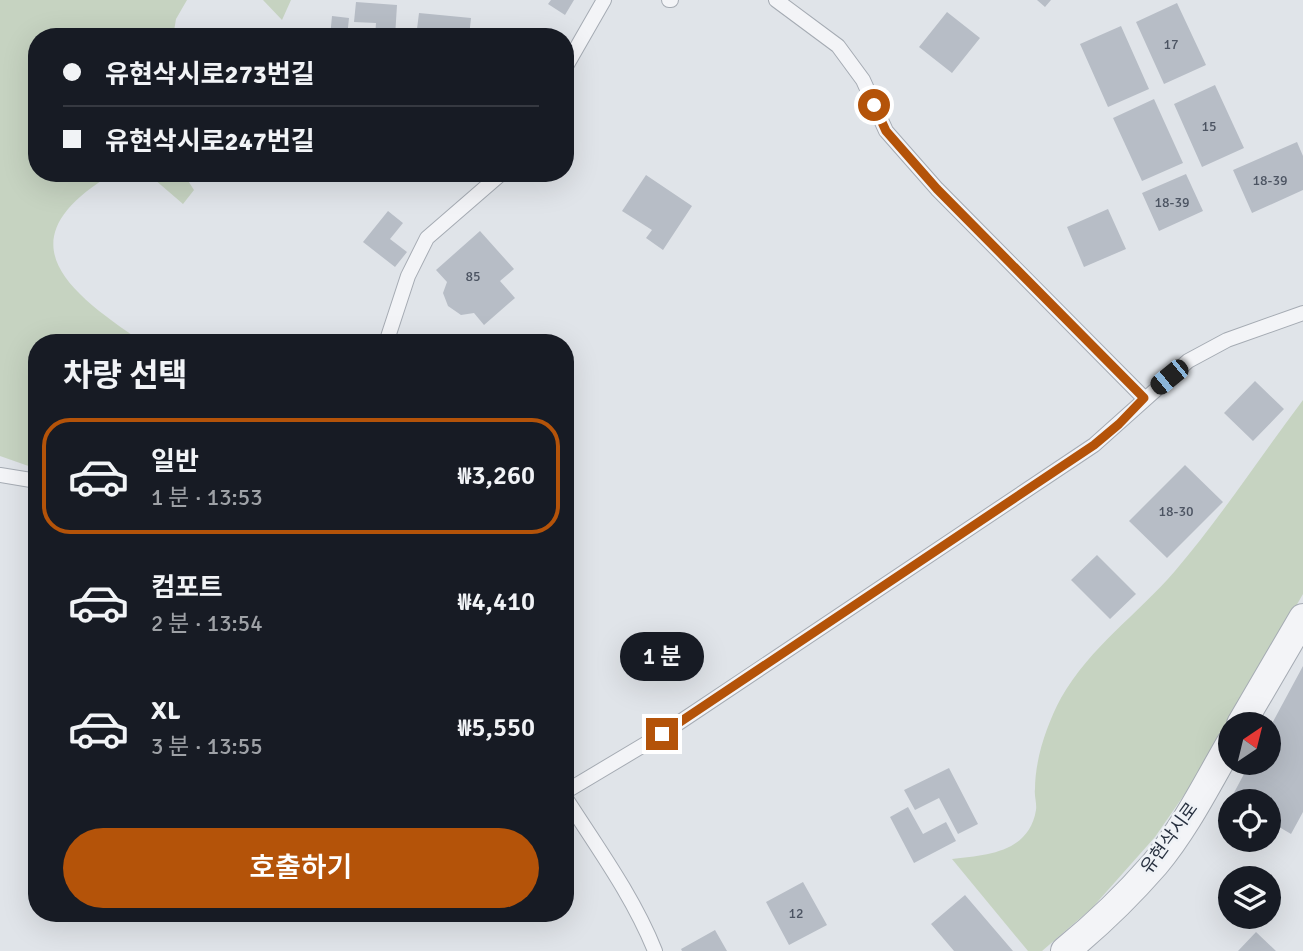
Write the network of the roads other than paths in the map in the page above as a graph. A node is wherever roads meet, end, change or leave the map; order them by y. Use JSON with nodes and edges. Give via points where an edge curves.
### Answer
{"nodes":[{"id":1,"x":604,"y":0,"type":"edge"},
{"id":2,"x":776,"y":0,"type":"edge"},
{"id":3,"x":574,"y":52,"type":"edge"},
{"id":4,"x":492,"y":182,"type":"edge"},
{"id":5,"x":1303,"y":313,"type":"edge"},
{"id":6,"x":389,"y":334,"type":"edge"},
{"id":7,"x":1144,"y":398,"type":"junction"},
{"id":8,"x":0,"y":474,"type":"edge"},
{"id":9,"x":28,"y":479,"type":"edge"},
{"id":10,"x":1303,"y":618,"type":"edge"},
{"id":11,"x":1248,"y":712,"type":"edge"},
{"id":12,"x":1218,"y":764,"type":"edge"},
{"id":13,"x":574,"y":789,"type":"edge"},
{"id":14,"x":574,"y":809,"type":"edge"},
{"id":15,"x":655,"y":951,"type":"edge"},
{"id":16,"x":1065,"y":951,"type":"edge"}],
"edges":[{"from":1,"to":3,"type":"lane"},
{"from":2,"to":7,"type":"lane","via":[[838,46],[863,80],[886,131],[937,189]]},
{"from":4,"to":6,"type":"lane","via":[[427,238],[408,276]]},
{"from":5,"to":7,"type":"lane","via":[[1227,340],[1188,361]]},
{"from":7,"to":13,"type":"lane","via":[[1094,445]]},
{"from":8,"to":9,"type":"lane"},
{"from":10,"to":11,"type":"street"},
{"from":12,"to":16,"type":"street","name":"유현삭시로","via":[[1156,862]]},
{"from":14,"to":15,"type":"lane","via":[[634,906]]}]}
